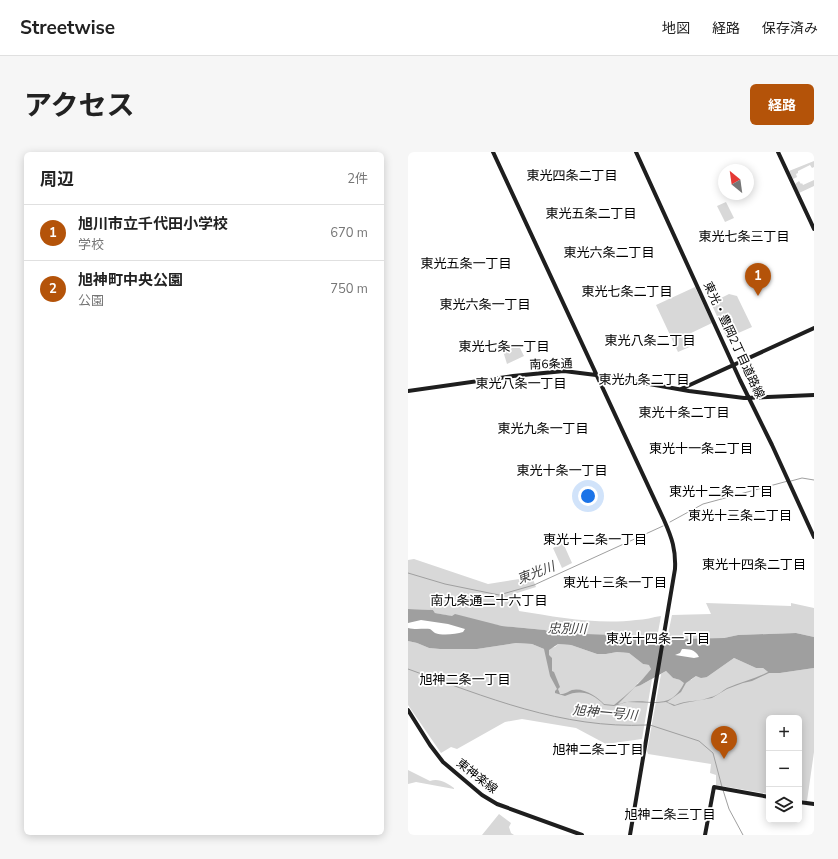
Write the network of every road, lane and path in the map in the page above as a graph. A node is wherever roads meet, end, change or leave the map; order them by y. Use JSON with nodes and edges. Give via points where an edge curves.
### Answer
{"nodes":[{"id":1,"x":493,"y":152,"type":"edge"},
{"id":2,"x":636,"y":152,"type":"edge"},
{"id":3,"x":778,"y":152,"type":"edge"},
{"id":4,"x":814,"y":229,"type":"edge"},
{"id":5,"x":814,"y":328,"type":"edge"},
{"id":6,"x":734,"y":365,"type":"junction"},
{"id":7,"x":597,"y":376,"type":"junction"},
{"id":8,"x":680,"y":389,"type":"junction"},
{"id":9,"x":408,"y":391,"type":"edge"},
{"id":10,"x":814,"y":395,"type":"edge"},
{"id":11,"x":749,"y":398,"type":"junction"},
{"id":12,"x":814,"y":537,"type":"edge"},
{"id":13,"x":408,"y":710,"type":"edge"},
{"id":14,"x":766,"y":796,"type":"edge"},
{"id":15,"x":802,"y":802,"type":"edge"},
{"id":16,"x":814,"y":804,"type":"edge"},
{"id":17,"x":582,"y":835,"type":"edge"},
{"id":18,"x":630,"y":835,"type":"edge"},
{"id":19,"x":705,"y":835,"type":"edge"}],
"edges":[{"from":1,"to":7,"type":"street"},
{"from":2,"to":6,"type":"street","name":"東光・豊岡2丁目道路線"},
{"from":3,"to":4,"type":"street"},
{"from":5,"to":6,"type":"street"},
{"from":6,"to":8,"type":"street"},
{"from":6,"to":11,"type":"street","name":"東光・豊岡2丁目道路線"},
{"from":7,"to":8,"type":"street","name":"南6条通"},
{"from":7,"to":9,"type":"street","name":"南6条通","via":[[551,372]]},
{"from":7,"to":18,"type":"street","via":[[672,539],[675,555]]},
{"from":8,"to":11,"type":"street","name":"南6条通"},
{"from":10,"to":11,"type":"street","name":"南6条通"},
{"from":11,"to":12,"type":"street","name":"東光・豊岡2丁目道路線"},
{"from":13,"to":17,"type":"street","name":"東神楽線","via":[[439,757],[482,795],[497,804]]},
{"from":14,"to":19,"type":"street","via":[[714,787]]},
{"from":15,"to":16,"type":"street"}]}
